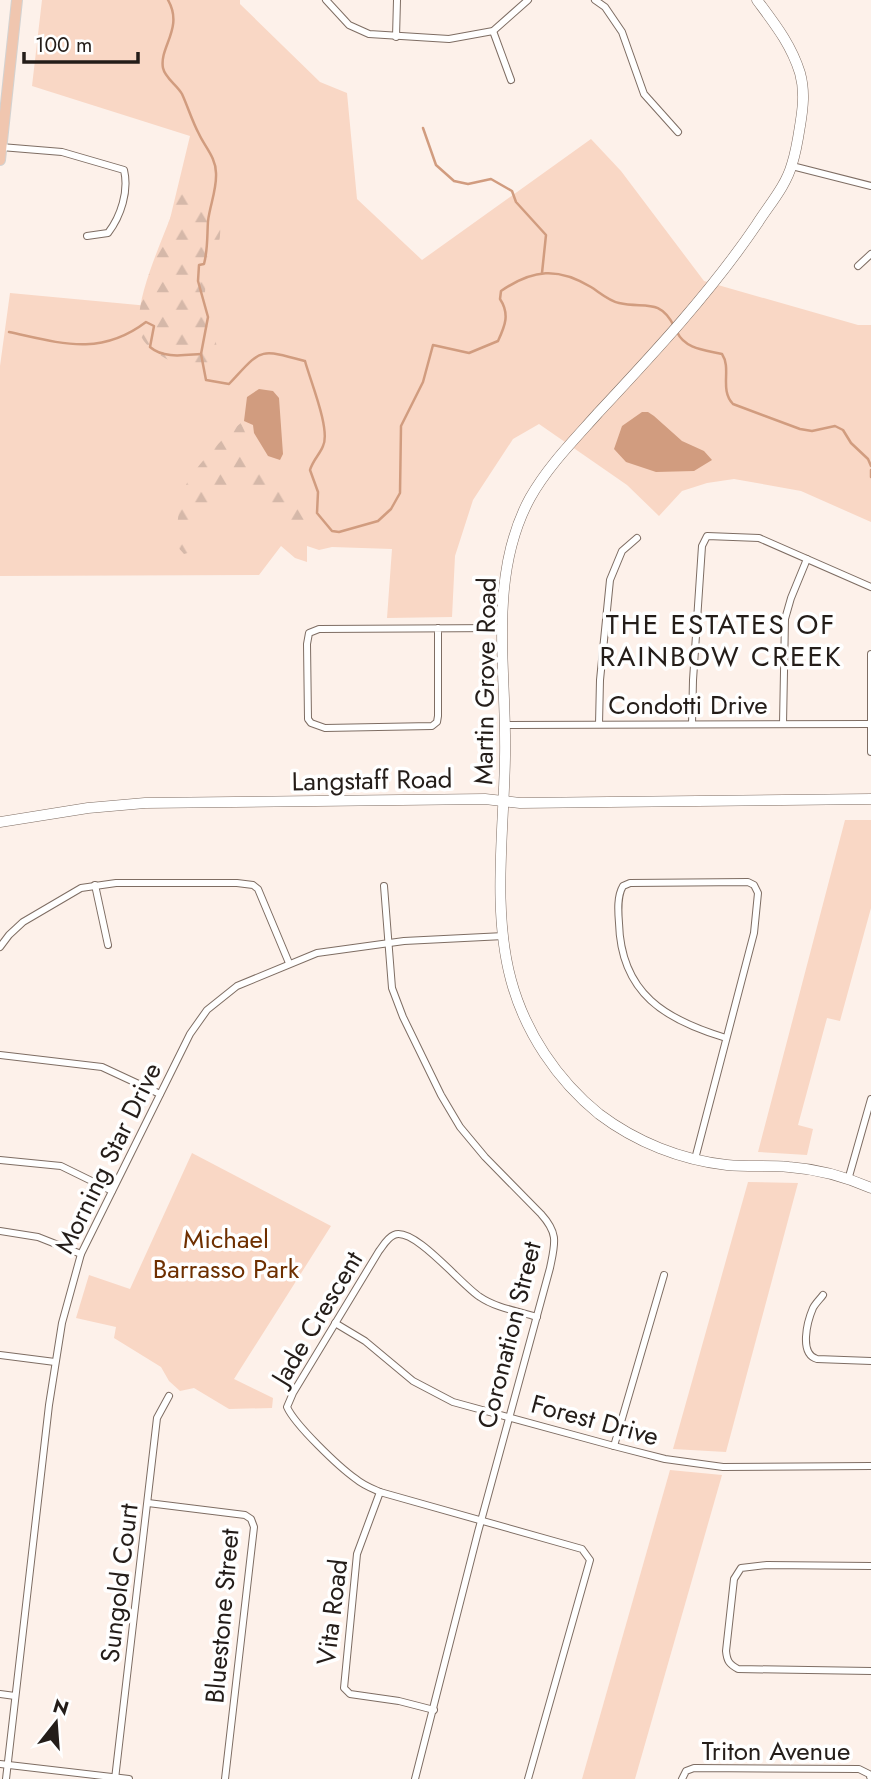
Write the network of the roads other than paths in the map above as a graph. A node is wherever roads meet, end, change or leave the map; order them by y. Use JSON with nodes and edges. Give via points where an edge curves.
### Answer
{"nodes":[{"id":1,"x":17,"y":0,"type":"edge"},
{"id":2,"x":326,"y":0,"type":"edge"},
{"id":3,"x":397,"y":0,"type":"edge"},
{"id":4,"x":528,"y":0,"type":"edge"},
{"id":5,"x":596,"y":0,"type":"edge"},
{"id":6,"x":757,"y":0,"type":"edge"},
{"id":7,"x":493,"y":31,"type":"junction"},
{"id":8,"x":396,"y":37,"type":"junction"},
{"id":9,"x":512,"y":80,"type":"dead end"},
{"id":10,"x":678,"y":132,"type":"dead end"},
{"id":11,"x":1,"y":147,"type":"edge"},
{"id":12,"x":0,"y":160,"type":"edge"},
{"id":13,"x":792,"y":166,"type":"junction"},
{"id":14,"x":871,"y":186,"type":"edge"},
{"id":15,"x":87,"y":236,"type":"dead end"},
{"id":16,"x":871,"y":254,"type":"edge"},
{"id":17,"x":858,"y":266,"type":"dead end"},
{"id":18,"x":637,"y":538,"type":"dead end"},
{"id":19,"x":807,"y":559,"type":"junction"},
{"id":20,"x":871,"y":587,"type":"edge"},
{"id":21,"x":438,"y":628,"type":"junction"},
{"id":22,"x":503,"y":628,"type":"junction"},
{"id":23,"x":871,"y":654,"type":"edge"},
{"id":24,"x":599,"y":724,"type":"junction"},
{"id":25,"x":692,"y":724,"type":"junction"},
{"id":26,"x":783,"y":724,"type":"junction"},
{"id":27,"x":871,"y":724,"type":"edge"},
{"id":28,"x":505,"y":725,"type":"junction"},
{"id":29,"x":871,"y":752,"type":"edge"},
{"id":30,"x":871,"y":797,"type":"edge"},
{"id":31,"x":503,"y":801,"type":"junction"},
{"id":32,"x":0,"y":822,"type":"edge"},
{"id":33,"x":95,"y":885,"type":"junction"},
{"id":34,"x":384,"y":886,"type":"dead end"},
{"id":35,"x":504,"y":936,"type":"junction"},
{"id":36,"x":389,"y":943,"type":"junction"},
{"id":37,"x":108,"y":945,"type":"dead end"},
{"id":38,"x":0,"y":947,"type":"edge"},
{"id":39,"x":289,"y":963,"type":"junction"},
{"id":40,"x":726,"y":1038,"type":"junction"},
{"id":41,"x":0,"y":1055,"type":"edge"},
{"id":42,"x":160,"y":1094,"type":"junction"},
{"id":43,"x":871,"y":1099,"type":"edge"},
{"id":44,"x":695,"y":1159,"type":"junction"},
{"id":45,"x":0,"y":1160,"type":"edge"},
{"id":46,"x":848,"y":1180,"type":"junction"},
{"id":47,"x":871,"y":1188,"type":"edge"},
{"id":48,"x":112,"y":1191,"type":"junction"},
{"id":49,"x":0,"y":1231,"type":"edge"},
{"id":50,"x":81,"y":1254,"type":"junction"},
{"id":51,"x":664,"y":1275,"type":"dead end"},
{"id":52,"x":823,"y":1294,"type":"dead end"},
{"id":53,"x":537,"y":1317,"type":"junction"},
{"id":54,"x":335,"y":1324,"type":"junction"},
{"id":55,"x":0,"y":1355,"type":"edge"},
{"id":56,"x":871,"y":1361,"type":"edge"},
{"id":57,"x":55,"y":1362,"type":"junction"},
{"id":58,"x":169,"y":1396,"type":"dead end"},
{"id":59,"x":509,"y":1418,"type":"junction"},
{"id":60,"x":614,"y":1446,"type":"junction"},
{"id":61,"x":871,"y":1466,"type":"edge"},
{"id":62,"x":380,"y":1492,"type":"junction"},
{"id":63,"x":148,"y":1503,"type":"junction"},
{"id":64,"x":481,"y":1520,"type":"junction"},
{"id":65,"x":871,"y":1566,"type":"edge"},
{"id":66,"x":871,"y":1671,"type":"edge"},
{"id":67,"x":0,"y":1694,"type":"edge"},
{"id":68,"x":15,"y":1696,"type":"junction"},
{"id":69,"x":433,"y":1710,"type":"junction"},
{"id":70,"x":4,"y":1765,"type":"edge"},
{"id":71,"x":115,"y":1778,"type":"edge"},
{"id":72,"x":6,"y":1779,"type":"edge"},
{"id":73,"x":129,"y":1779,"type":"edge"},
{"id":74,"x":225,"y":1779,"type":"edge"},
{"id":75,"x":415,"y":1779,"type":"edge"},
{"id":76,"x":528,"y":1779,"type":"edge"},
{"id":77,"x":682,"y":1779,"type":"edge"},
{"id":78,"x":871,"y":1779,"type":"edge"}],
"edges":[{"from":1,"to":11,"type":"main road"},
{"from":2,"to":8,"type":"street","via":[[349,25],[369,34]]},
{"from":3,"to":8,"type":"street"},
{"from":4,"to":7,"type":"street"},
{"from":5,"to":10,"type":"street","via":[[622,33],[645,94]]},
{"from":6,"to":13,"type":"street","name":"Martin Grove Road","via":[[787,39],[800,74],[804,101]]},
{"from":7,"to":8,"type":"street","via":[[449,38]]},
{"from":7,"to":9,"type":"street"},
{"from":11,"to":12,"type":"main road"},
{"from":11,"to":15,"type":"street","via":[[62,152],[124,170],[127,183],[117,221],[108,233]]},
{"from":13,"to":14,"type":"street"},
{"from":13,"to":22,"type":"street","name":"Martin Grove Road","via":[[734,258],[550,468],[514,538],[506,572]]},
{"from":16,"to":17,"type":"street"},
{"from":18,"to":24,"type":"street","via":[[622,551],[610,580]]},
{"from":19,"to":20,"type":"street"},
{"from":19,"to":25,"type":"street","via":[[759,538],[712,535],[704,539]]},
{"from":19,"to":26,"type":"street","via":[[785,619]]},
{"from":21,"to":21,"type":"street","via":[[309,633],[308,719],[325,728],[425,728],[437,722]]},
{"from":21,"to":22,"type":"street"},
{"from":22,"to":28,"type":"street","name":"Martin Grove Road"},
{"from":23,"to":27,"type":"street"},
{"from":24,"to":25,"type":"street","name":"Condotti Drive"},
{"from":24,"to":28,"type":"street","name":"Condotti Drive"},
{"from":25,"to":26,"type":"street","name":"Condotti Drive"},
{"from":26,"to":27,"type":"street","name":"Condotti Drive"},
{"from":27,"to":29,"type":"street"},
{"from":28,"to":31,"type":"street","name":"Martin Grove Road"},
{"from":30,"to":31,"type":"street","name":"Langstaff Road"},
{"from":31,"to":32,"type":"street","name":"Langstaff Road","via":[[145,803]]},
{"from":31,"to":35,"type":"street","name":"Martin Grove Road"},
{"from":33,"to":37,"type":"street"},
{"from":33,"to":38,"type":"street","via":[[68,894],[23,922]]},
{"from":33,"to":39,"type":"street","via":[[253,885]]},
{"from":34,"to":36,"type":"street"},
{"from":35,"to":36,"type":"street","name":"Morning Star Drive"},
{"from":35,"to":44,"type":"street","name":"Martin Grove Road","via":[[522,1013],[567,1083],[598,1113],[631,1135]]},
{"from":36,"to":39,"type":"street","name":"Morning Star Drive","via":[[332,950]]},
{"from":36,"to":53,"type":"street","name":"Coronation Street","via":[[396,1000],[452,1115],[472,1144],[554,1230]]},
{"from":39,"to":42,"type":"street","name":"Morning Star Drive","via":[[237,986],[213,1004],[194,1027]]},
{"from":40,"to":40,"type":"street","via":[[754,933],[757,888],[748,882],[623,886],[619,898],[621,943],[640,987],[670,1017]]},
{"from":40,"to":44,"type":"street"},
{"from":41,"to":42,"type":"street","via":[[102,1067]]},
{"from":42,"to":48,"type":"street","name":"Morning Star Drive"},
{"from":43,"to":46,"type":"street"},
{"from":44,"to":46,"type":"street","name":"Martin Grove Road","via":[[799,1168]]},
{"from":45,"to":48,"type":"street","via":[[61,1166]]},
{"from":46,"to":47,"type":"street","name":"Martin Grove Road"},
{"from":48,"to":50,"type":"street","name":"Morning Star Drive"},
{"from":49,"to":50,"type":"street","via":[[38,1237]]},
{"from":50,"to":57,"type":"street","name":"Morning Star Drive"},
{"from":51,"to":60,"type":"street"},
{"from":52,"to":56,"type":"street","via":[[813,1308],[807,1353],[817,1359]]},
{"from":53,"to":54,"type":"street","name":"Jade Crescent","via":[[483,1300],[429,1250],[395,1234],[386,1240]]},
{"from":53,"to":59,"type":"street","name":"Coronation Street"},
{"from":54,"to":59,"type":"street","name":"Forest Drive","via":[[365,1341],[429,1391]]},
{"from":54,"to":62,"type":"street","name":"Jade Crescent","via":[[287,1407],[351,1476]]},
{"from":55,"to":57,"type":"street"},
{"from":57,"to":68,"type":"street","name":"Morning Star Drive"},
{"from":58,"to":63,"type":"street","name":"Sungold Court","via":[[157,1418]]},
{"from":59,"to":60,"type":"street","name":"Forest Drive"},
{"from":59,"to":64,"type":"street","name":"Coronation Street"},
{"from":60,"to":61,"type":"street","name":"Forest Drive","via":[[723,1467]]},
{"from":62,"to":64,"type":"street","name":"Jade Crescent"},
{"from":62,"to":69,"type":"street","name":"Vita Road","via":[[357,1554],[344,1688]]},
{"from":63,"to":71,"type":"street","name":"Sungold Court"},
{"from":63,"to":74,"type":"street","name":"Bluestone Street","via":[[245,1515],[254,1527]]},
{"from":64,"to":69,"type":"street","name":"Coronation Street"},
{"from":64,"to":76,"type":"street","name":"Jade Crescent","via":[[582,1549],[590,1560]]},
{"from":65,"to":66,"type":"street","via":[[741,1568],[734,1579],[726,1651],[730,1665],[738,1669]]},
{"from":67,"to":68,"type":"street"},
{"from":68,"to":70,"type":"street","name":"Morning Star Drive"},
{"from":69,"to":75,"type":"street","name":"Coronation Street"},
{"from":70,"to":71,"type":"street"},
{"from":70,"to":72,"type":"street","name":"Morning Star Drive"},
{"from":71,"to":73,"type":"street"},
{"from":77,"to":78,"type":"street","name":"Triton Avenue","via":[[694,1768],[859,1769]]}]}
